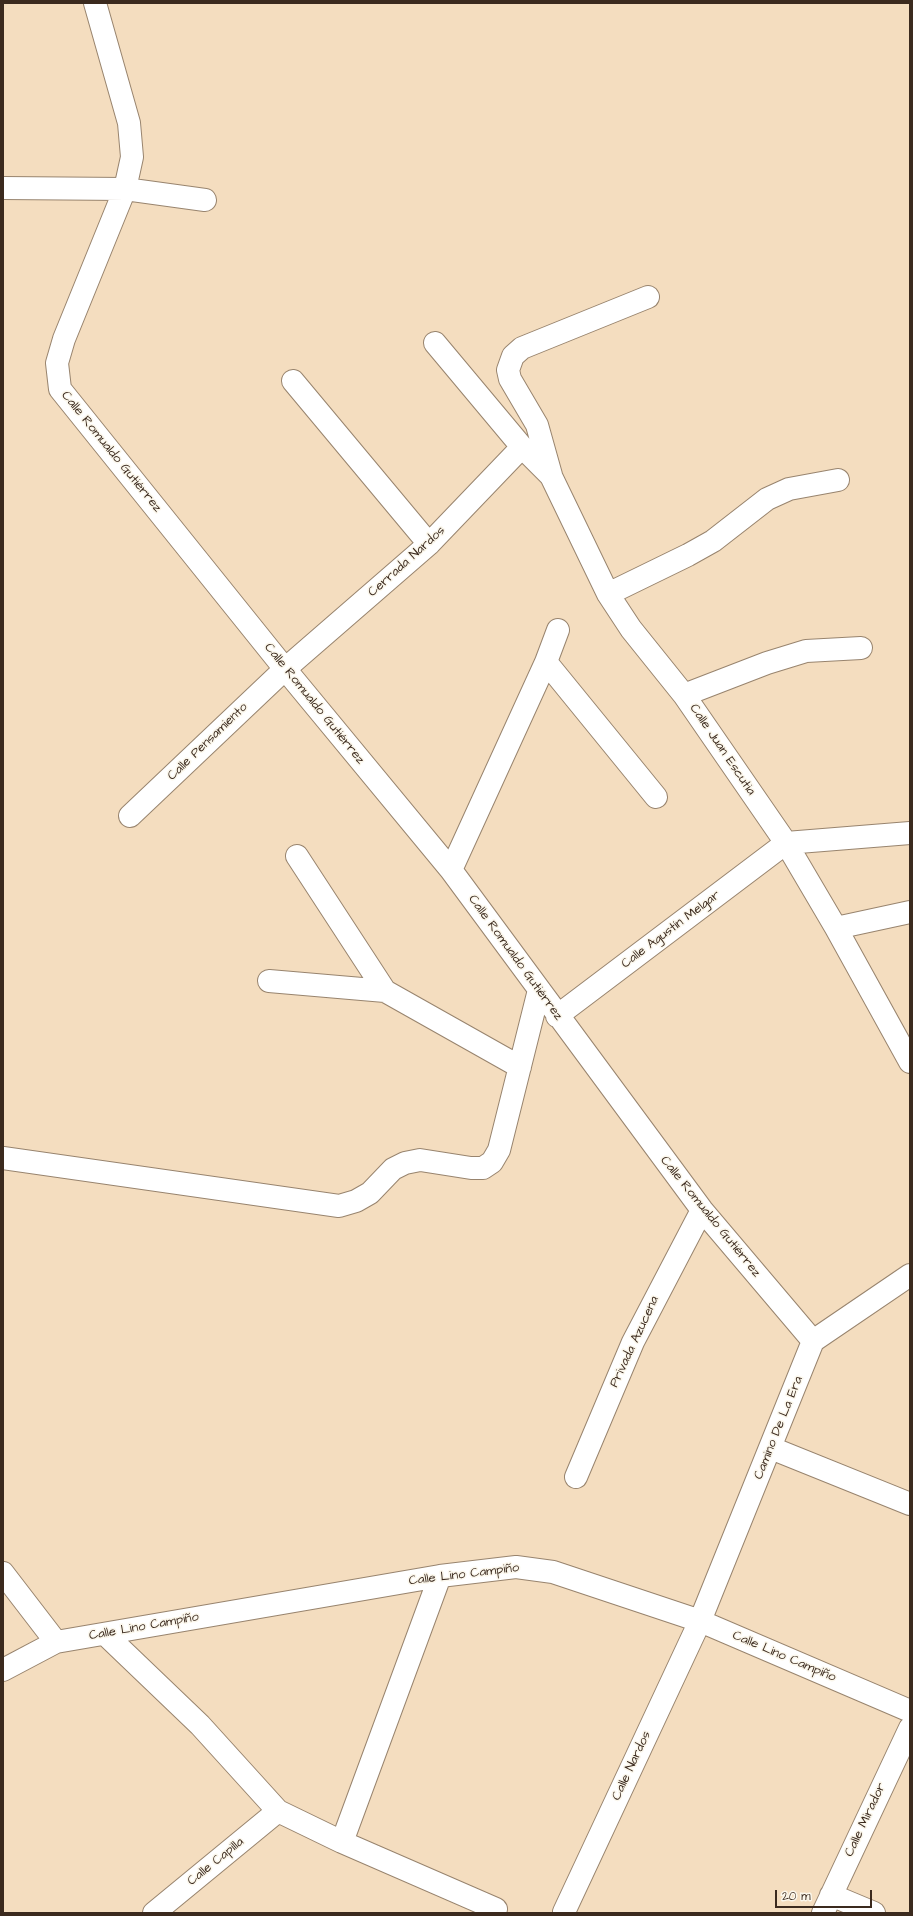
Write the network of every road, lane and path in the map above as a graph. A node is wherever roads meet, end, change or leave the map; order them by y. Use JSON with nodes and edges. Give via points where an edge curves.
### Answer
{"nodes":[{"id":1,"x":95,"y":3,"type":"edge"},
{"id":2,"x":3,"y":188,"type":"edge"},
{"id":3,"x":125,"y":189,"type":"junction"},
{"id":4,"x":205,"y":200,"type":"dead end"},
{"id":5,"x":648,"y":297,"type":"dead end"},
{"id":6,"x":435,"y":343,"type":"dead end"},
{"id":7,"x":293,"y":381,"type":"dead end"},
{"id":8,"x":522,"y":447,"type":"junction"},
{"id":9,"x":551,"y":476,"type":"junction"},
{"id":10,"x":838,"y":480,"type":"dead end"},
{"id":11,"x":429,"y":544,"type":"junction"},
{"id":12,"x":608,"y":594,"type":"junction"},
{"id":13,"x":558,"y":630,"type":"dead end"},
{"id":14,"x":861,"y":648,"type":"dead end"},
{"id":15,"x":546,"y":662,"type":"junction"},
{"id":16,"x":285,"y":669,"type":"junction"},
{"id":17,"x":684,"y":696,"type":"junction"},
{"id":18,"x":656,"y":797,"type":"dead end"},
{"id":19,"x":130,"y":816,"type":"dead end"},
{"id":20,"x":910,"y":833,"type":"edge"},
{"id":21,"x":786,"y":843,"type":"junction"},
{"id":22,"x":297,"y":856,"type":"dead end"},
{"id":23,"x":451,"y":870,"type":"junction"},
{"id":24,"x":910,"y":912,"type":"edge"},
{"id":25,"x":836,"y":928,"type":"junction"},
{"id":26,"x":269,"y":981,"type":"dead end"},
{"id":27,"x":539,"y":990,"type":"junction"},
{"id":28,"x":385,"y":991,"type":"junction"},
{"id":29,"x":557,"y":1016,"type":"junction"},
{"id":30,"x":910,"y":1062,"type":"edge"},
{"id":31,"x":520,"y":1067,"type":"junction"},
{"id":32,"x":3,"y":1158,"type":"edge"},
{"id":33,"x":702,"y":1210,"type":"junction"},
{"id":34,"x":906,"y":1284,"type":"edge"},
{"id":35,"x":813,"y":1341,"type":"junction"},
{"id":36,"x":772,"y":1448,"type":"junction"},
{"id":37,"x":576,"y":1477,"type":"dead end"},
{"id":38,"x":910,"y":1504,"type":"edge"},
{"id":39,"x":3,"y":1573,"type":"edge"},
{"id":40,"x":440,"y":1576,"type":"junction"},
{"id":41,"x":700,"y":1621,"type":"junction"},
{"id":42,"x":105,"y":1634,"type":"junction"},
{"id":43,"x":56,"y":1642,"type":"junction"},
{"id":44,"x":3,"y":1670,"type":"edge"},
{"id":45,"x":910,"y":1711,"type":"edge"},
{"id":46,"x":910,"y":1728,"type":"edge"},
{"id":47,"x":278,"y":1811,"type":"junction"},
{"id":48,"x":342,"y":1842,"type":"junction"},
{"id":49,"x":827,"y":1904,"type":"edge"},
{"id":50,"x":495,"y":1911,"type":"edge"},
{"id":51,"x":564,"y":1912,"type":"dead end"},
{"id":52,"x":154,"y":1913,"type":"edge"},
{"id":53,"x":874,"y":1913,"type":"edge"}],
"edges":[{"from":1,"to":3,"type":"street","name":"Calle Romualdo Gutiérrez","via":[[129,123],[132,157]]},
{"from":2,"to":3,"type":"street"},
{"from":3,"to":4,"type":"street"},
{"from":3,"to":16,"type":"street","name":"Calle Romualdo Gutiérrez","via":[[64,339],[57,363],[60,389]]},
{"from":5,"to":9,"type":"street","via":[[522,348],[509,364],[510,378],[537,425]]},
{"from":6,"to":8,"type":"street","name":"Calle Juan Escutia"},
{"from":7,"to":11,"type":"street"},
{"from":8,"to":9,"type":"street","name":"Calle Juan Escutia"},
{"from":8,"to":11,"type":"street","name":"Cerrada Nardos"},
{"from":9,"to":12,"type":"street","name":"Calle Juan Escutia"},
{"from":10,"to":12,"type":"street","via":[[789,489],[767,498],[701,548]]},
{"from":11,"to":16,"type":"street","name":"Cerrada Nardos"},
{"from":12,"to":17,"type":"street","name":"Calle Juan Escutia","via":[[631,629]]},
{"from":13,"to":15,"type":"street"},
{"from":14,"to":17,"type":"street","via":[[806,651],[767,663]]},
{"from":15,"to":18,"type":"street"},
{"from":15,"to":23,"type":"street"},
{"from":16,"to":19,"type":"street","name":"Calle Pensamiento"},
{"from":16,"to":23,"type":"street","name":"Calle Romualdo Gutiérrez"},
{"from":17,"to":21,"type":"street","name":"Calle Juan Escutia"},
{"from":20,"to":21,"type":"street"},
{"from":21,"to":25,"type":"street","name":"Calle Juan Escutia"},
{"from":21,"to":29,"type":"street","name":"Calle Agustín Melgar"},
{"from":22,"to":28,"type":"street"},
{"from":23,"to":27,"type":"street","name":"Calle Romualdo Gutiérrez"},
{"from":24,"to":25,"type":"street"},
{"from":25,"to":30,"type":"street","name":"Calle Juan Escutia"},
{"from":26,"to":28,"type":"street"},
{"from":27,"to":29,"type":"street","name":"Calle Romualdo Gutiérrez"},
{"from":27,"to":31,"type":"street"},
{"from":28,"to":31,"type":"street"},
{"from":29,"to":33,"type":"street","name":"Calle Romualdo Gutiérrez"},
{"from":31,"to":32,"type":"street","via":[[499,1150],[492,1162],[483,1168],[420,1160],[405,1162],[393,1169],[370,1193],[339,1206]]},
{"from":33,"to":35,"type":"street","name":"Calle Romualdo Gutiérrez"},
{"from":33,"to":37,"type":"street","name":"Privada Azucena","via":[[633,1342]]},
{"from":34,"to":35,"type":"street"},
{"from":35,"to":36,"type":"street","name":"Camino De La Era"},
{"from":36,"to":38,"type":"street"},
{"from":36,"to":41,"type":"street","name":"Camino De La Era"},
{"from":39,"to":43,"type":"street"},
{"from":40,"to":41,"type":"street","name":"Calle Lino Campiño","via":[[516,1567],[553,1572]]},
{"from":40,"to":42,"type":"street","name":"Calle Lino Campiño"},
{"from":40,"to":48,"type":"street"},
{"from":41,"to":45,"type":"street","name":"Calle Lino Campiño"},
{"from":41,"to":51,"type":"street","name":"Calle Nardos"},
{"from":42,"to":43,"type":"street","name":"Calle Lino Campiño"},
{"from":42,"to":47,"type":"street","via":[[200,1725]]},
{"from":43,"to":44,"type":"street","name":"Calle Lino Campiño"},
{"from":46,"to":49,"type":"street","name":"Calle Mirador"},
{"from":47,"to":48,"type":"street"},
{"from":47,"to":52,"type":"street","name":"Calle Capilla"},
{"from":48,"to":50,"type":"street"},
{"from":49,"to":53,"type":"street"}]}
